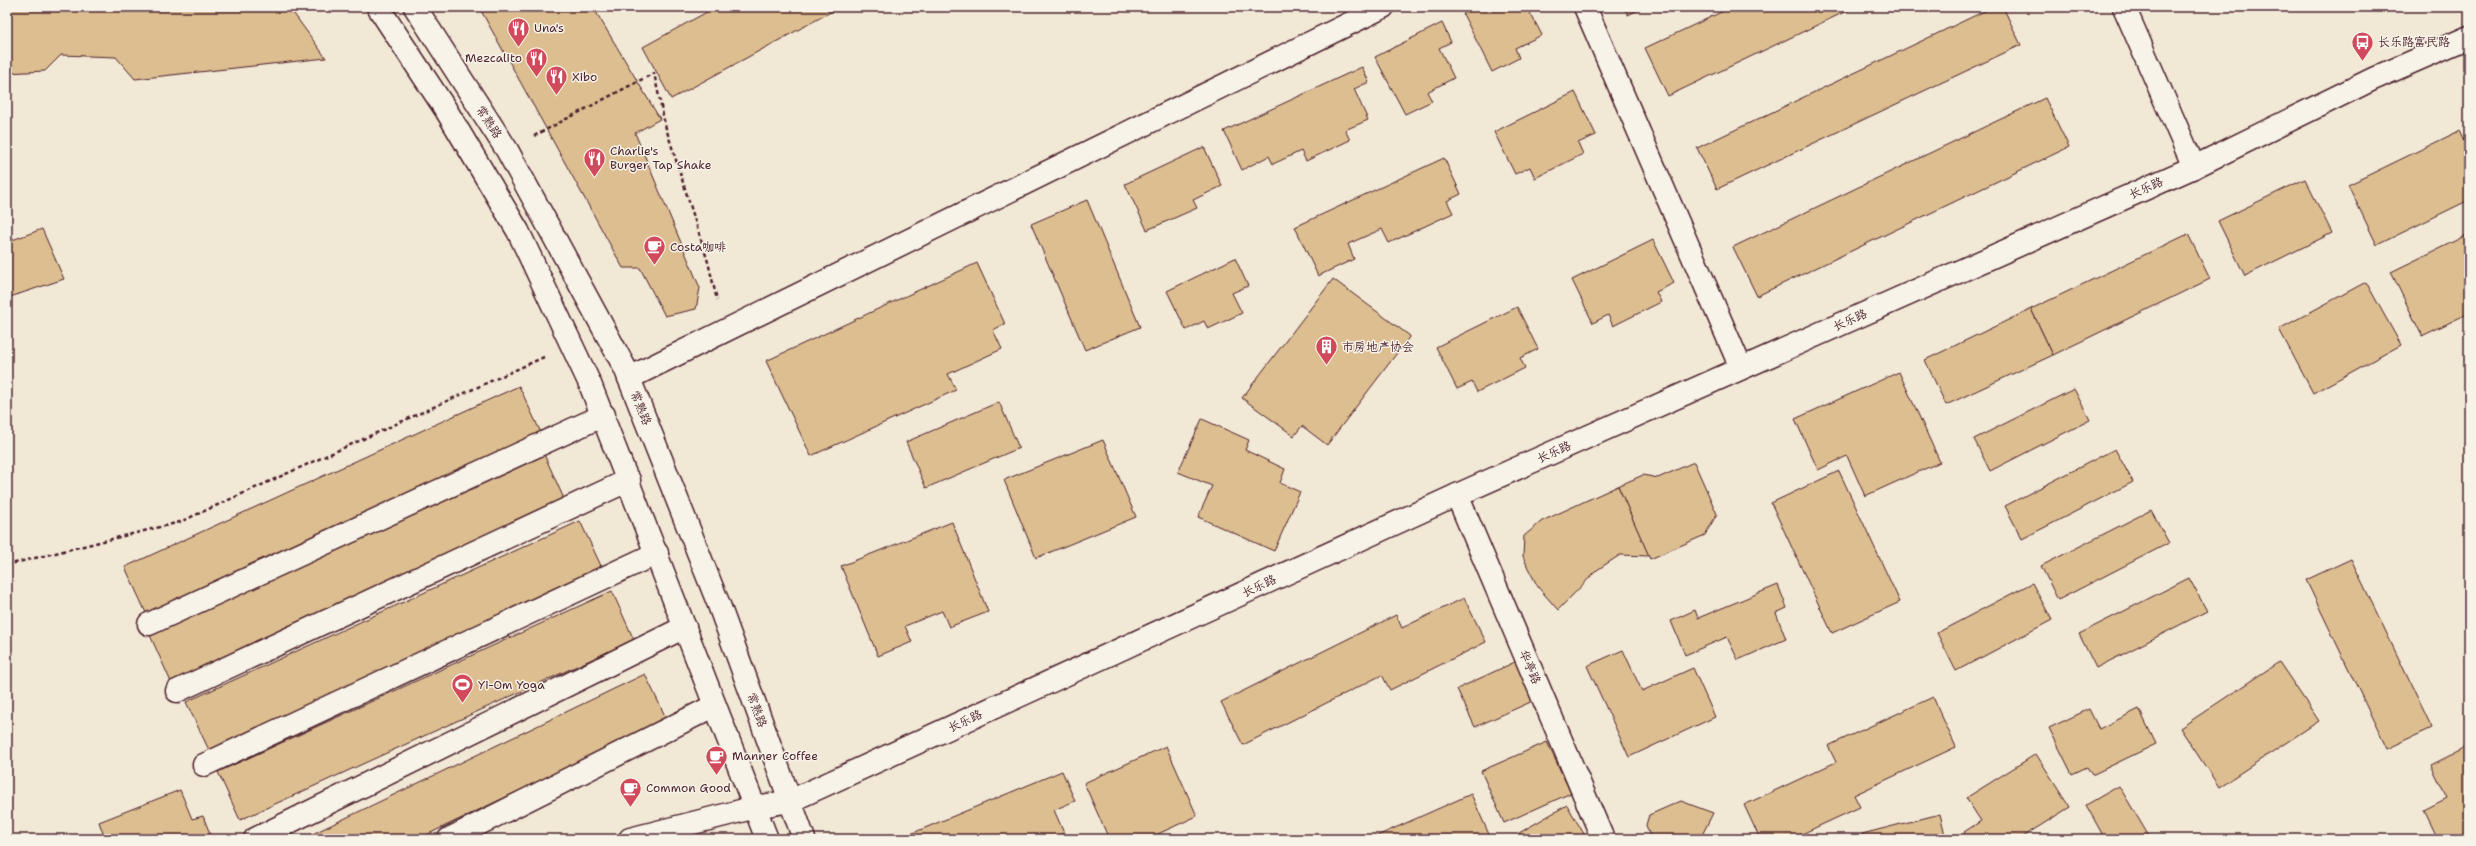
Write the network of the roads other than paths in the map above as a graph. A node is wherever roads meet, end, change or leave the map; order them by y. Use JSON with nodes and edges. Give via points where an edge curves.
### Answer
{"nodes":[{"id":1,"x":378,"y":7,"type":"edge"},
{"id":2,"x":415,"y":7,"type":"edge"},
{"id":3,"x":1383,"y":7,"type":"edge"},
{"id":4,"x":1585,"y":7,"type":"edge"},
{"id":5,"x":2124,"y":7,"type":"edge"},
{"id":6,"x":2469,"y":37,"type":"edge"},
{"id":7,"x":2194,"y":166,"type":"junction"},
{"id":8,"x":1741,"y":368,"type":"junction"},
{"id":9,"x":629,"y":378,"type":"junction"},
{"id":10,"x":604,"y":415,"type":"junction"},
{"id":11,"x":629,"y":480,"type":"junction"},
{"id":12,"x":1457,"y":495,"type":"junction"},
{"id":13,"x":657,"y":553,"type":"junction"},
{"id":14,"x":149,"y":624,"type":"dead end"},
{"id":15,"x":685,"y":627,"type":"junction"},
{"id":16,"x":177,"y":692,"type":"dead end"},
{"id":17,"x":714,"y":706,"type":"junction"},
{"id":18,"x":204,"y":765,"type":"dead end"},
{"id":19,"x":790,"y":801,"type":"junction"},
{"id":20,"x":756,"y":807,"type":"junction"},
{"id":21,"x":254,"y":839,"type":"edge"},
{"id":22,"x":449,"y":839,"type":"edge"},
{"id":23,"x":630,"y":839,"type":"edge"},
{"id":24,"x":767,"y":839,"type":"edge"},
{"id":25,"x":804,"y":839,"type":"edge"},
{"id":26,"x":1603,"y":839,"type":"edge"}],
"edges":[{"from":1,"to":10,"type":"street","via":[[446,110],[518,231]]},
{"from":2,"to":9,"type":"street","name":"常熟路","via":[[507,150]]},
{"from":3,"to":9,"type":"street"},
{"from":4,"to":8,"type":"street"},
{"from":5,"to":7,"type":"street"},
{"from":6,"to":7,"type":"street","name":"长乐路","via":[[2374,78]]},
{"from":7,"to":8,"type":"street","name":"长乐路"},
{"from":8,"to":12,"type":"street","name":"长乐路"},
{"from":9,"to":19,"type":"street","name":"常熟路","via":[[719,605]]},
{"from":10,"to":11,"type":"street"},
{"from":10,"to":14,"type":"street"},
{"from":11,"to":13,"type":"street"},
{"from":11,"to":16,"type":"street"},
{"from":12,"to":19,"type":"street","name":"长乐路"},
{"from":12,"to":26,"type":"street","name":"华亭路"},
{"from":13,"to":15,"type":"street"},
{"from":13,"to":18,"type":"street"},
{"from":15,"to":17,"type":"street"},
{"from":15,"to":21,"type":"street"},
{"from":17,"to":20,"type":"street"},
{"from":17,"to":22,"type":"street"},
{"from":19,"to":20,"type":"street","name":"长乐路"},
{"from":19,"to":25,"type":"street","name":"常熟路"},
{"from":20,"to":23,"type":"street","name":"长乐路"},
{"from":20,"to":24,"type":"street"}]}
